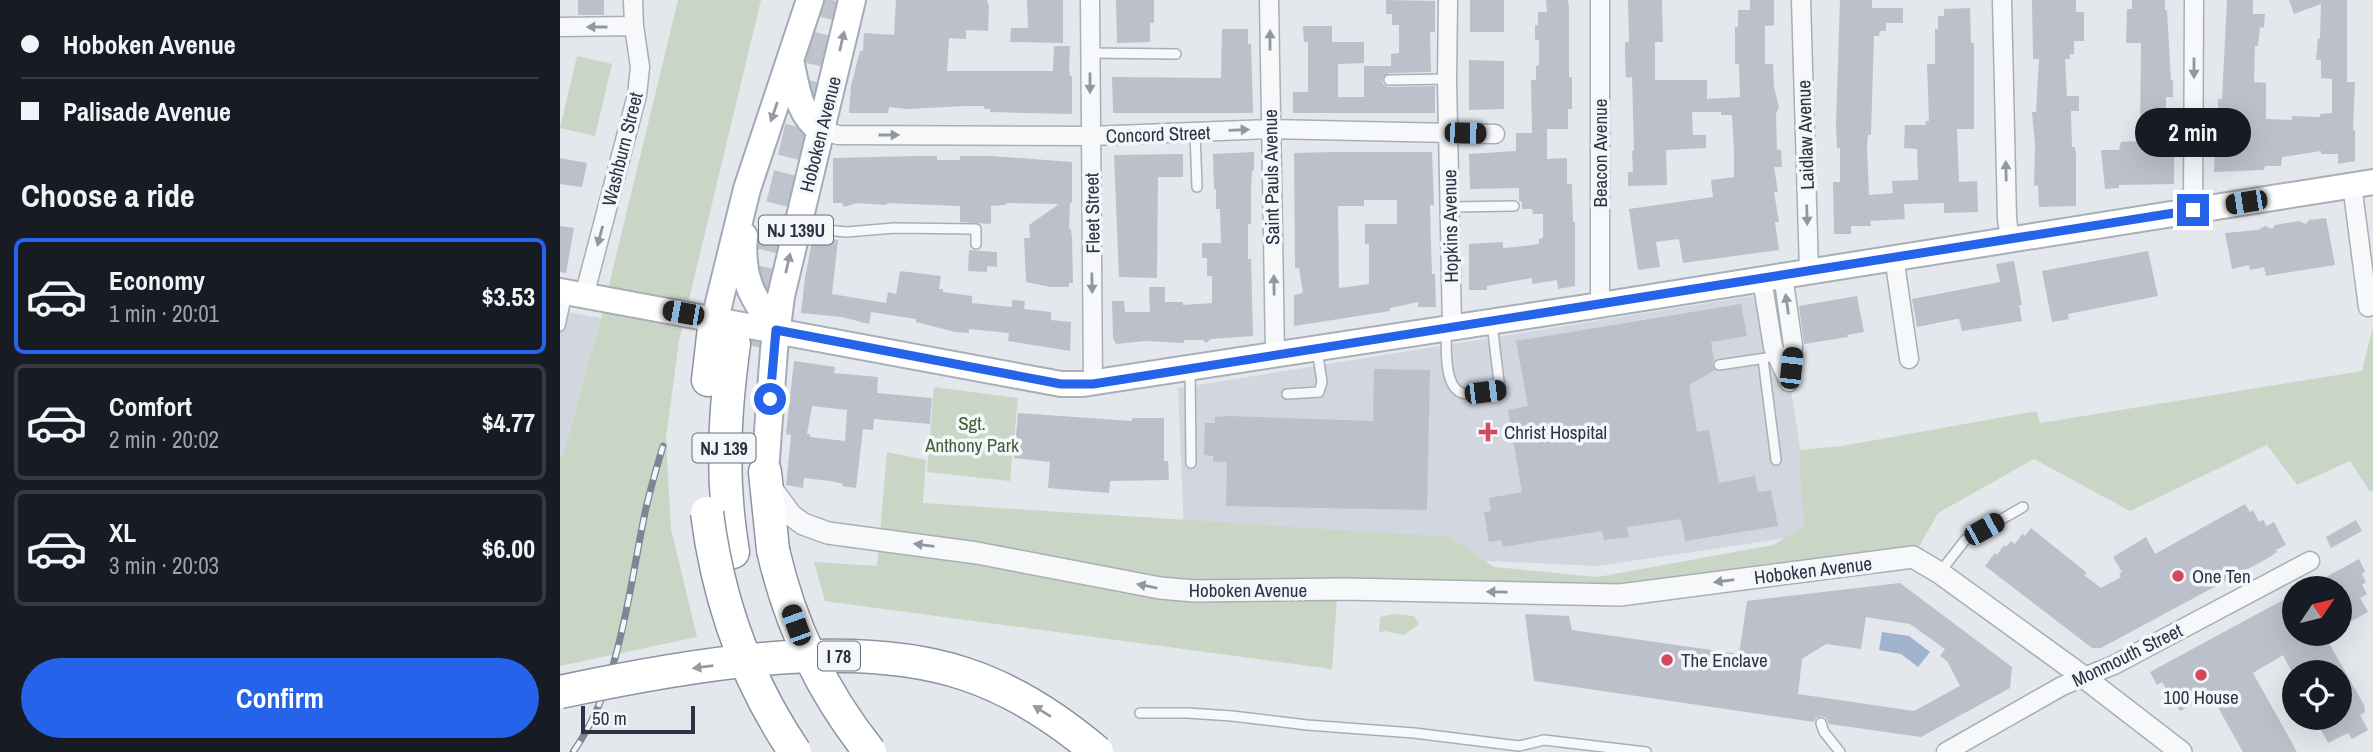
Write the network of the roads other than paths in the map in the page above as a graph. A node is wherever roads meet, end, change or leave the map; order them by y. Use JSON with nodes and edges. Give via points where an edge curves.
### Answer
{"nodes":[{"id":1,"x":633,"y":0,"type":"edge"},
{"id":2,"x":810,"y":0,"type":"edge"},
{"id":3,"x":852,"y":0,"type":"edge"},
{"id":4,"x":1090,"y":0,"type":"edge"},
{"id":5,"x":1269,"y":0,"type":"edge"},
{"id":6,"x":1447,"y":0,"type":"edge"},
{"id":7,"x":1600,"y":0,"type":"edge"},
{"id":8,"x":1801,"y":0,"type":"edge"},
{"id":9,"x":2002,"y":0,"type":"edge"},
{"id":10,"x":2194,"y":0,"type":"edge"},
{"id":11,"x":634,"y":26,"type":"junction"},
{"id":12,"x":560,"y":27,"type":"edge"},
{"id":13,"x":1090,"y":53,"type":"junction"},
{"id":14,"x":1176,"y":54,"type":"dead end"},
{"id":15,"x":791,"y":64,"type":"junction"},
{"id":16,"x":1447,"y":79,"type":"junction"},
{"id":17,"x":1389,"y":80,"type":"dead end"},
{"id":18,"x":1270,"y":129,"type":"junction"},
{"id":19,"x":821,"y":130,"type":"junction"},
{"id":20,"x":1195,"y":132,"type":"junction"},
{"id":21,"x":1448,"y":133,"type":"junction"},
{"id":22,"x":1495,"y":134,"type":"dead end"},
{"id":23,"x":1091,"y":136,"type":"junction"},
{"id":24,"x":2362,"y":183,"type":"edge"},
{"id":25,"x":1197,"y":187,"type":"dead end"},
{"id":26,"x":747,"y":189,"type":"junction"},
{"id":27,"x":1514,"y":206,"type":"dead end"},
{"id":28,"x":1450,"y":207,"type":"junction"},
{"id":29,"x":2193,"y":210,"type":"junction"},
{"id":30,"x":797,"y":227,"type":"junction"},
{"id":31,"x":2010,"y":239,"type":"junction"},
{"id":32,"x":976,"y":244,"type":"dead end"},
{"id":33,"x":1894,"y":257,"type":"junction"},
{"id":34,"x":1809,"y":271,"type":"junction"},
{"id":35,"x":1773,"y":277,"type":"junction"},
{"id":36,"x":576,"y":294,"type":"edge"},
{"id":37,"x":2369,"y":301,"type":"edge"},
{"id":38,"x":1600,"y":305,"type":"junction"},
{"id":39,"x":715,"y":319,"type":"junction"},
{"id":40,"x":1492,"y":321,"type":"junction"},
{"id":41,"x":560,"y":326,"type":"edge"},
{"id":42,"x":1449,"y":327,"type":"junction"},
{"id":43,"x":754,"y":340,"type":"junction"},
{"id":44,"x":1317,"y":347,"type":"junction"},
{"id":45,"x":1275,"y":354,"type":"junction"},
{"id":46,"x":1777,"y":356,"type":"junction"},
{"id":47,"x":1909,"y":359,"type":"dead end"},
{"id":48,"x":1719,"y":365,"type":"dead end"},
{"id":49,"x":1190,"y":368,"type":"junction"},
{"id":50,"x":1093,"y":384,"type":"junction"},
{"id":51,"x":1287,"y":394,"type":"dead end"},
{"id":52,"x":1776,"y":460,"type":"dead end"},
{"id":53,"x":1191,"y":463,"type":"dead end"},
{"id":54,"x":765,"y":472,"type":"junction"},
{"id":55,"x":2023,"y":507,"type":"dead end"},
{"id":56,"x":753,"y":552,"type":"junction"},
{"id":57,"x":2310,"y":561,"type":"dead end"},
{"id":58,"x":1940,"y":573,"type":"junction"},
{"id":59,"x":2085,"y":678,"type":"junction"},
{"id":60,"x":560,"y":692,"type":"edge"},
{"id":61,"x":1140,"y":713,"type":"dead end"},
{"id":62,"x":1821,"y":723,"type":"dead end"},
{"id":63,"x":795,"y":752,"type":"edge"},
{"id":64,"x":816,"y":752,"type":"edge"},
{"id":65,"x":844,"y":752,"type":"edge"},
{"id":66,"x":870,"y":752,"type":"edge"},
{"id":67,"x":1097,"y":752,"type":"edge"},
{"id":68,"x":1646,"y":752,"type":"edge"},
{"id":69,"x":1840,"y":752,"type":"edge"},
{"id":70,"x":1946,"y":752,"type":"edge"},
{"id":71,"x":2180,"y":752,"type":"edge"}],
"edges":[{"from":1,"to":11,"type":"street","name":"Washburn Street"},
{"from":2,"to":15,"type":"main road","number":"NJ 139U"},
{"from":19,"to":3,"type":"main road","name":"Hoboken Avenue","number":"NJ 139U","one_way":true},
{"from":4,"to":13,"type":"street","name":"Fleet Street"},
{"from":18,"to":5,"type":"street","name":"Saint Pauls Avenue","one_way":true},
{"from":6,"to":16,"type":"street","name":"Hopkins Avenue"},
{"from":7,"to":38,"type":"street","name":"Beacon Avenue"},
{"from":8,"to":34,"type":"street","name":"Laidlaw Avenue","one_way":true},
{"from":31,"to":9,"type":"street","one_way":true},
{"from":10,"to":29,"type":"street","one_way":true},
{"from":11,"to":12,"type":"street","one_way":true},
{"from":11,"to":36,"type":"street","name":"Washburn Street","one_way":true,"via":[[640,67],[637,95]]},
{"from":13,"to":14,"type":"lane"},
{"from":13,"to":23,"type":"street","name":"Fleet Street","one_way":true},
{"from":15,"to":19,"type":"main road","via":[[802,107]]},
{"from":15,"to":26,"type":"main road","number":"NJ 139U","one_way":true},
{"from":16,"to":17,"type":"lane"},
{"from":16,"to":21,"type":"street","name":"Hopkins Avenue"},
{"from":20,"to":18,"type":"street","name":"Concord Street","one_way":true},
{"from":18,"to":21,"type":"street","name":"Concord Street"},
{"from":45,"to":18,"type":"street","name":"Saint Pauls Avenue","one_way":true},
{"from":19,"to":23,"type":"street","name":"Concord Street","one_way":true,"via":[[838,135]]},
{"from":19,"to":30,"type":"main road","name":"Hoboken Avenue","number":"NJ 139U"},
{"from":20,"to":23,"type":"street","name":"Concord Street"},
{"from":20,"to":25,"type":"lane"},
{"from":21,"to":22,"type":"street","name":"Concord Street"},
{"from":21,"to":28,"type":"street","name":"Hopkins Avenue"},
{"from":23,"to":50,"type":"street","name":"Fleet Street","one_way":true},
{"from":24,"to":29,"type":"main road"},
{"from":24,"to":37,"type":"street"},
{"from":26,"to":39,"type":"main road","number":"NJ 139U"},
{"from":26,"to":43,"type":"main road","via":[[742,250],[752,297]]},
{"from":27,"to":28,"type":"lane"},
{"from":28,"to":42,"type":"street","name":"Hopkins Avenue"},
{"from":29,"to":31,"type":"main road"},
{"from":30,"to":32,"type":"lane","via":[[847,232],[976,229]]},
{"from":43,"to":30,"type":"main road","name":"Hoboken Avenue","number":"NJ 139U","one_way":true},
{"from":31,"to":33,"type":"main road"},
{"from":33,"to":34,"type":"main road"},
{"from":33,"to":47,"type":"street"},
{"from":34,"to":35,"type":"main road"},
{"from":35,"to":38,"type":"main road"},
{"from":35,"to":46,"type":"street","via":[[1773,347]]},
{"from":36,"to":39,"type":"main road"},
{"from":36,"to":41,"type":"lane"},
{"from":38,"to":40,"type":"main road"},
{"from":39,"to":43,"type":"main road"},
{"from":39,"to":63,"type":"highway","number":"NJ 139U","bridge":true,"via":[[704,470],[718,578],[739,646],[770,713]]},
{"from":40,"to":42,"type":"main road"},
{"from":40,"to":42,"type":"lane","via":[[1500,390],[1464,394],[1454,387],[1449,374]]},
{"from":42,"to":44,"type":"main road"},
{"from":43,"to":50,"type":"main road","via":[[1061,384]]},
{"from":43,"to":54,"type":"main road","name":"Hoboken Avenue","number":"NJ 139U"},
{"from":43,"to":56,"type":"highway","number":"NJ 139","via":[[727,400],[724,460],[726,504]]},
{"from":44,"to":45,"type":"main road"},
{"from":44,"to":51,"type":"lane","via":[[1319,392]]},
{"from":45,"to":49,"type":"main road"},
{"from":46,"to":48,"type":"lane"},
{"from":46,"to":52,"type":"lane"},
{"from":49,"to":50,"type":"main road"},
{"from":49,"to":53,"type":"lane"},
{"from":54,"to":56,"type":"highway","number":"NJ 139U"},
{"from":58,"to":54,"type":"street","name":"Hoboken Avenue","one_way":true,"via":[[1913,557],[1620,594],[1177,590],[956,550],[828,533],[791,515]]},
{"from":55,"to":58,"type":"lane","via":[[1965,540]]},
{"from":56,"to":64,"type":"highway","number":"NJ 139","via":[[746,607],[764,657]]},
{"from":56,"to":65,"type":"highway","number":"NJ 139","via":[[787,660]]},
{"from":56,"to":66,"type":"highway","number":"NJ 139U","bridge":true,"via":[[791,612],[813,664],[841,712]]},
{"from":57,"to":59,"type":"street","name":"Monmouth Street"},
{"from":58,"to":59,"type":"street","name":"Hoboken Avenue"},
{"from":59,"to":70,"type":"street","name":"Monmouth Street","via":[[2062,686]]},
{"from":59,"to":71,"type":"street","name":"Hoboken Avenue"},
{"from":67,"to":60,"type":"highway","number":"I 78","one_way":true,"bridge":true,"via":[[1051,717],[992,684],[952,670],[898,660],[848,656],[765,660]]},
{"from":61,"to":68,"type":"lane","via":[[1232,716],[1519,746],[1544,740]]},
{"from":62,"to":69,"type":"lane"}]}
